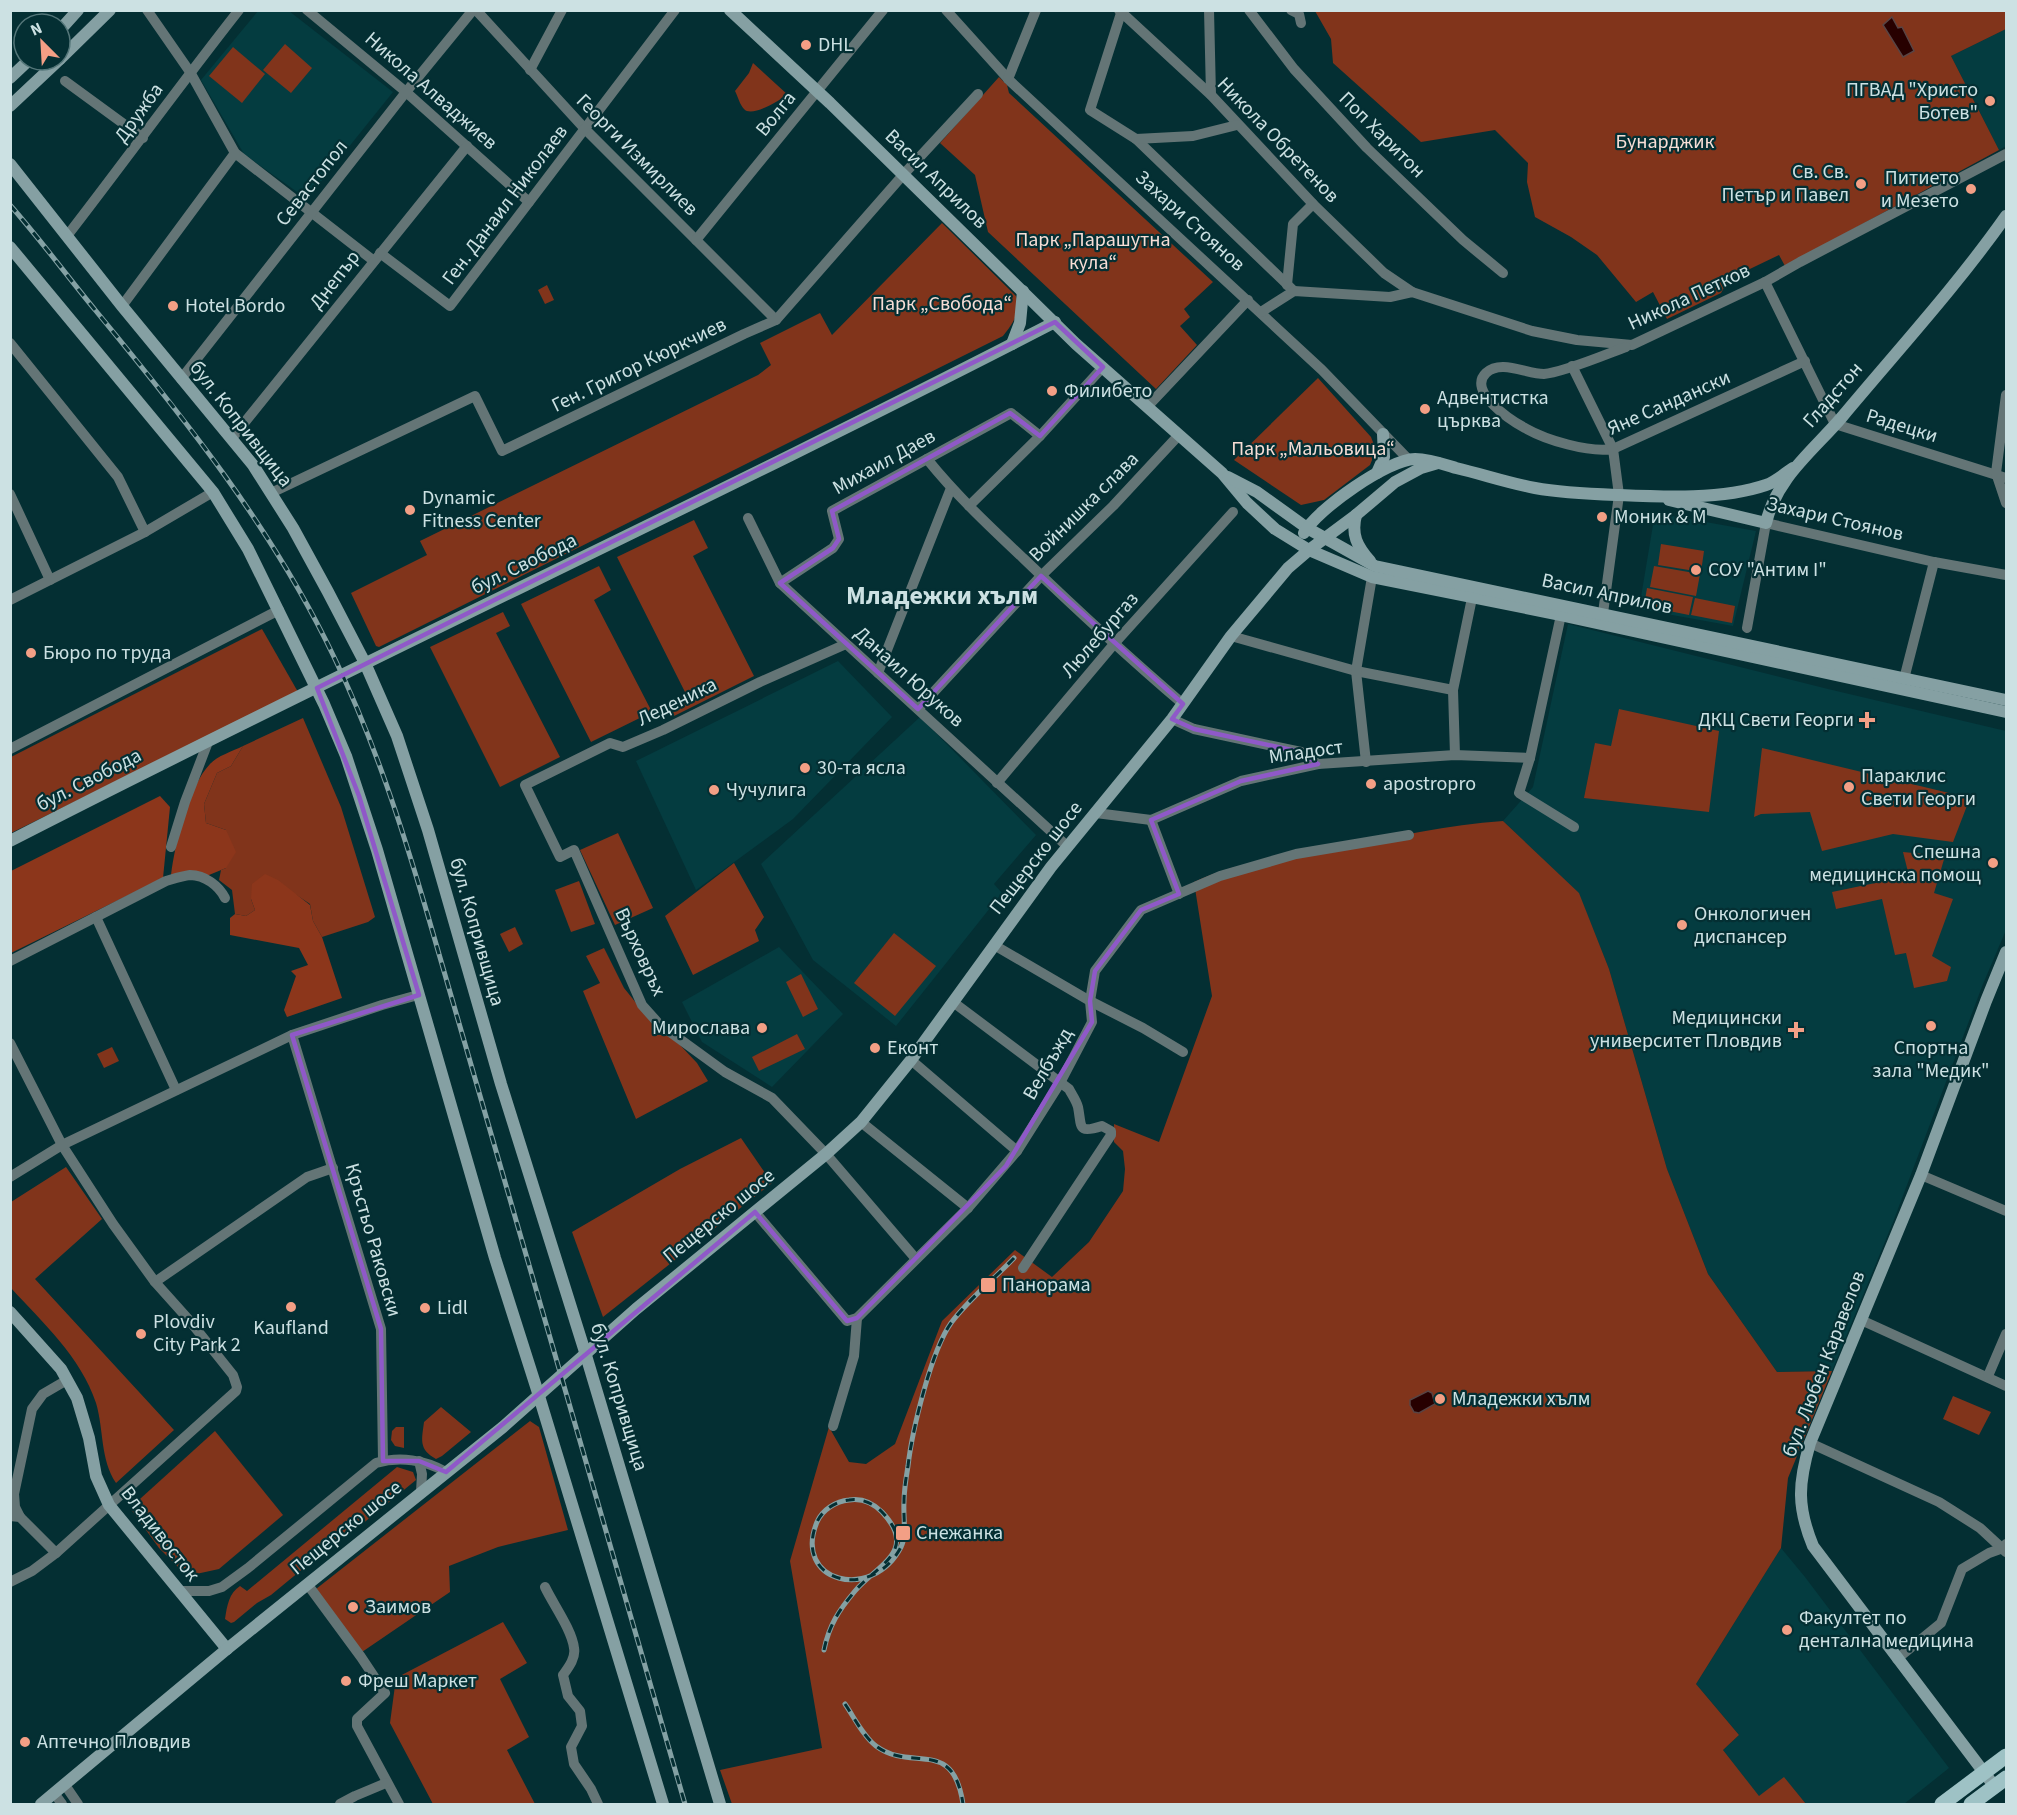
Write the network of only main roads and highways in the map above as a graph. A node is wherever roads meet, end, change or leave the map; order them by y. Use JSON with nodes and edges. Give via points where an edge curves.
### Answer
{"nodes":[{"id":1,"x":110,"y":10,"type":"edge"},
{"id":2,"x":730,"y":10,"type":"edge"},
{"id":3,"x":72,"y":47,"type":"edge"},
{"id":4,"x":46,"y":72,"type":"edge"},
{"id":5,"x":13,"y":104,"type":"edge"},
{"id":6,"x":10,"y":117,"type":"edge"},
{"id":7,"x":10,"y":164,"type":"edge"},
{"id":8,"x":2007,"y":216,"type":"edge"},
{"id":9,"x":10,"y":247,"type":"edge"},
{"id":10,"x":1023,"y":291,"type":"junction"},
{"id":11,"x":1055,"y":322,"type":"junction"},
{"id":12,"x":1012,"y":344,"type":"junction"},
{"id":13,"x":1383,"y":434,"type":"road end"},
{"id":14,"x":1438,"y":463,"type":"junction"},
{"id":15,"x":1793,"y":468,"type":"junction"},
{"id":16,"x":1222,"y":473,"type":"junction"},
{"id":17,"x":1377,"y":473,"type":"junction"},
{"id":18,"x":1656,"y":497,"type":"junction"},
{"id":19,"x":1356,"y":515,"type":"junction"},
{"id":20,"x":1766,"y":523,"type":"joint"},
{"id":21,"x":1306,"y":528,"type":"junction"},
{"id":22,"x":1324,"y":539,"type":"junction"},
{"id":23,"x":1304,"y":546,"type":"junction"},
{"id":24,"x":1373,"y":572,"type":"junction"},
{"id":25,"x":365,"y":663,"type":"junction"},
{"id":26,"x":317,"y":688,"type":"junction"},
{"id":27,"x":2007,"y":700,"type":"edge"},
{"id":28,"x":2007,"y":712,"type":"edge"},
{"id":29,"x":10,"y":841,"type":"edge"},
{"id":30,"x":2007,"y":952,"type":"edge"},
{"id":31,"x":10,"y":1312,"type":"edge"},
{"id":32,"x":585,"y":1352,"type":"junction"},
{"id":33,"x":539,"y":1396,"type":"junction"},
{"id":34,"x":227,"y":1649,"type":"junction"},
{"id":35,"x":2007,"y":1756,"type":"edge"},
{"id":36,"x":1985,"y":1773,"type":"junction"},
{"id":37,"x":2001,"y":1782,"type":"edge"},
{"id":38,"x":41,"y":1804,"type":"edge"},
{"id":39,"x":663,"y":1804,"type":"edge"},
{"id":40,"x":720,"y":1804,"type":"edge"},
{"id":41,"x":1942,"y":1804,"type":"edge"},
{"id":42,"x":1971,"y":1804,"type":"edge"}],
"edges":[{"from":1,"to":3,"type":"main road"},
{"from":2,"to":10,"type":"main road","name":"Васил Априлов"},
{"from":4,"to":5,"type":"main road"},
{"from":5,"to":6,"type":"main road"},
{"from":7,"to":25,"type":"main road","name":"бул. Копривщица","via":[[232,438],[293,528]]},
{"from":8,"to":15,"type":"main road","name":"Гладстон","via":[[1835,424]]},
{"from":9,"to":26,"type":"main road","via":[[213,492],[248,549]]},
{"from":10,"to":11,"type":"main road","name":"Васил Априлов"},
{"from":10,"to":12,"type":"main road","via":[[1020,323]]},
{"from":11,"to":12,"type":"main road","name":"бул. Свобода"},
{"from":11,"to":16,"type":"main road","name":"Васил Априлов"},
{"from":12,"to":25,"type":"main road","name":"бул. Свобода","via":[[735,484]]},
{"from":13,"to":17,"type":"main road","via":[[1384,457]]},
{"from":14,"to":17,"type":"main road","name":"Захари Стоянов","via":[[1409,460]]},
{"from":14,"to":18,"type":"main road","name":"Захари Стоянов","via":[[1536,488]]},
{"from":14,"to":19,"type":"main road","via":[[1395,482]]},
{"from":15,"to":18,"type":"main road","name":"Захари Стоянов","via":[[1768,484],[1746,490]]},
{"from":15,"to":20,"type":"main road","name":"Гладстон","via":[[1770,508]]},
{"from":16,"to":21,"type":"main road","name":"Васил Априлов","via":[[1257,492]]},
{"from":16,"to":23,"type":"main road","name":"Васил Априлов","via":[[1268,522]]},
{"from":17,"to":21,"type":"main road","name":"Захари Стоянов","via":[[1333,503]]},
{"from":18,"to":20,"type":"main road","name":"Захари Стоянов"},
{"from":19,"to":22,"type":"main road"},
{"from":19,"to":24,"type":"main road","via":[[1356,543]]},
{"from":21,"to":22,"type":"main road","name":"Васил Априлов"},
{"from":21,"to":23,"type":"main road"},
{"from":22,"to":23,"type":"main road","name":"Пещерско шосе"},
{"from":22,"to":24,"type":"main road","name":"Васил Априлов"},
{"from":23,"to":24,"type":"main road","name":"Васил Априлов"},
{"from":23,"to":32,"type":"main road","name":"Пещерско шосе","via":[[1231,636],[1172,720],[1068,847],[861,1122]]},
{"from":24,"to":27,"type":"main road","name":"Васил Априлов","via":[[1603,613]]},
{"from":24,"to":28,"type":"main road","name":"Васил Априлов","via":[[1472,597]]},
{"from":25,"to":26,"type":"main road","name":"бул. Свобода"},
{"from":25,"to":32,"type":"main road","name":"бул. Копривщица","via":[[398,736],[415,787],[501,1084]]},
{"from":26,"to":29,"type":"main road","name":"бул. Свобода"},
{"from":26,"to":33,"type":"main road","via":[[359,796]]},
{"from":30,"to":36,"type":"main road","name":"бул. Любен Каравелов","via":[[1921,1175],[1810,1443],[1800,1494],[1803,1522],[1813,1546]]},
{"from":31,"to":34,"type":"main road","name":"Владивосток","via":[[61,1369],[77,1398],[96,1476],[109,1505]]},
{"from":32,"to":33,"type":"main road","name":"Пещерско шосе"},
{"from":32,"to":40,"type":"main road","name":"бул. Копривщица"},
{"from":33,"to":34,"type":"main road","name":"Пещерско шосе"},
{"from":33,"to":39,"type":"main road"},
{"from":34,"to":38,"type":"main road","name":"Пещерско шосе"},
{"from":35,"to":36,"type":"main road"},
{"from":36,"to":37,"type":"main road","name":"бул. Любен Каравелов"},
{"from":36,"to":41,"type":"main road"},
{"from":37,"to":42,"type":"main road"}]}
